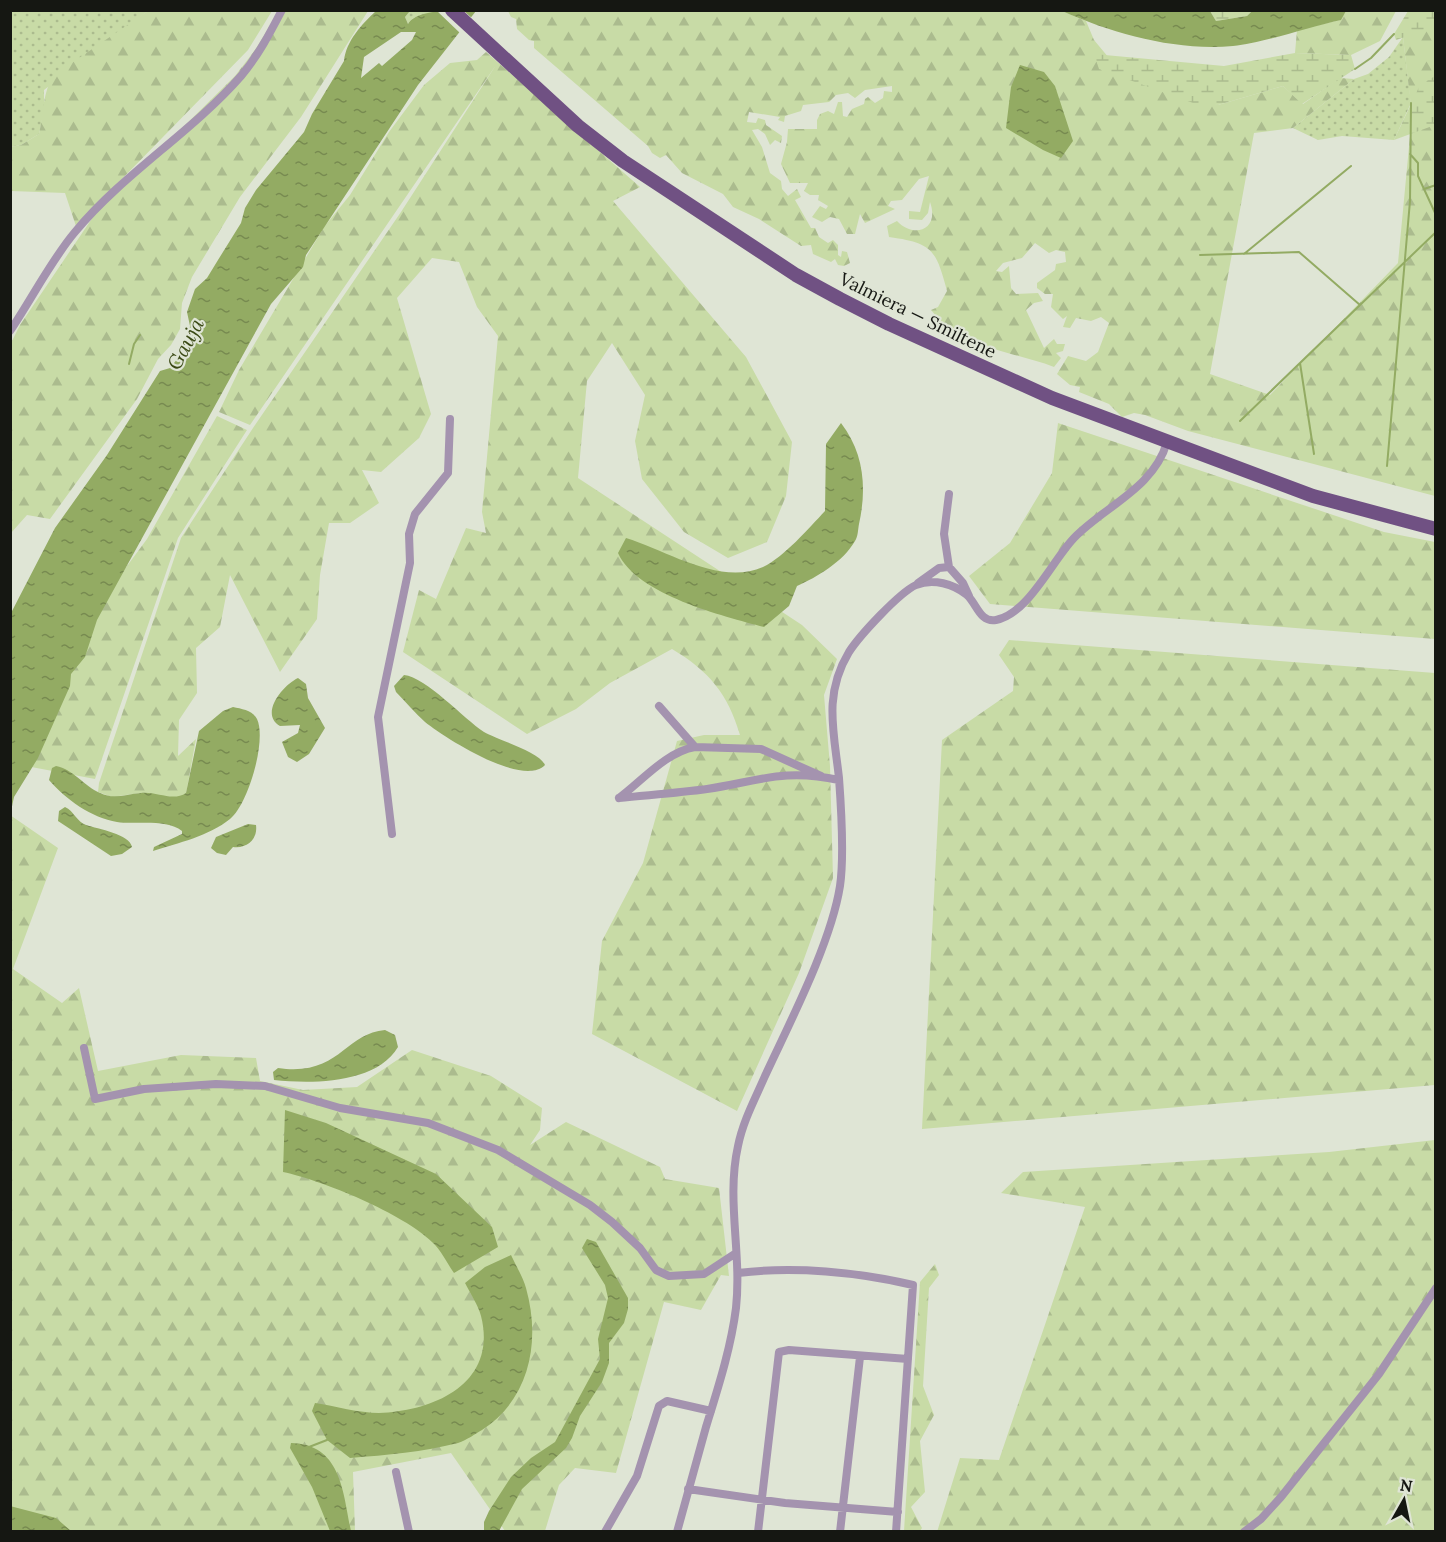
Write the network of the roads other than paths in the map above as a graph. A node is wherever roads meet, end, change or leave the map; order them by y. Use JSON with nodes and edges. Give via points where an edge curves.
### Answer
{"nodes":[{"id":1,"x":282,"y":10,"type":"edge"},
{"id":2,"x":452,"y":10,"type":"edge"},
{"id":3,"x":10,"y":331,"type":"edge"},
{"id":4,"x":450,"y":419,"type":"dead end"},
{"id":5,"x":1167,"y":442,"type":"junction"},
{"id":6,"x":949,"y":494,"type":"dead end"},
{"id":7,"x":1436,"y":529,"type":"edge"},
{"id":8,"x":949,"y":567,"type":"junction"},
{"id":9,"x":915,"y":586,"type":"junction"},
{"id":10,"x":969,"y":596,"type":"junction"},
{"id":11,"x":659,"y":706,"type":"dead end"},
{"id":12,"x":695,"y":747,"type":"junction"},
{"id":13,"x":821,"y":776,"type":"junction"},
{"id":14,"x":839,"y":780,"type":"junction"},
{"id":15,"x":392,"y":834,"type":"dead end"},
{"id":16,"x":84,"y":1048,"type":"dead end"},
{"id":17,"x":736,"y":1253,"type":"junction"},
{"id":18,"x":738,"y":1273,"type":"junction"},
{"id":19,"x":1436,"y":1288,"type":"edge"},
{"id":20,"x":860,"y":1357,"type":"junction"},
{"id":21,"x":908,"y":1359,"type":"junction"},
{"id":22,"x":711,"y":1411,"type":"junction"},
{"id":23,"x":396,"y":1472,"type":"dead end"},
{"id":24,"x":688,"y":1489,"type":"junction"},
{"id":25,"x":762,"y":1500,"type":"junction"},
{"id":26,"x":842,"y":1507,"type":"junction"},
{"id":27,"x":898,"y":1512,"type":"junction"},
{"id":28,"x":410,"y":1532,"type":"edge"},
{"id":29,"x":605,"y":1532,"type":"edge"},
{"id":30,"x":677,"y":1532,"type":"edge"},
{"id":31,"x":758,"y":1532,"type":"edge"},
{"id":32,"x":840,"y":1532,"type":"edge"},
{"id":33,"x":896,"y":1532,"type":"edge"},
{"id":34,"x":1244,"y":1532,"type":"edge"}],
"edges":[{"from":1,"to":3,"type":"street","via":[[241,75],[75,232]]},
{"from":2,"to":5,"type":"main road","name":"Valmiera — Smiltene","via":[[578,126],[623,161],[796,275],[987,369]]},
{"from":4,"to":15,"type":"street","via":[[448,473],[416,514],[408,534],[410,563],[378,717]]},
{"from":5,"to":7,"type":"main road","name":"Valmiera — Smiltene","via":[[1312,496]]},
{"from":5,"to":10,"type":"street","via":[[1157,468],[1077,534],[1029,598],[1012,613],[994,621],[986,619]]},
{"from":6,"to":8,"type":"street","via":[[944,534]]},
{"from":8,"to":9,"type":"street","via":[[939,568]]},
{"from":8,"to":10,"type":"street"},
{"from":9,"to":10,"type":"street","via":[[932,581],[950,585]]},
{"from":9,"to":14,"type":"street","via":[[862,635],[842,668],[831,705]]},
{"from":11,"to":12,"type":"street"},
{"from":12,"to":13,"type":"street","via":[[761,749]]},
{"from":12,"to":13,"type":"street","via":[[686,748],[659,766],[619,798],[706,789],[782,774]]},
{"from":13,"to":14,"type":"street"},
{"from":14,"to":17,"type":"street","via":[[841,866],[836,902],[738,1143],[732,1206]]},
{"from":16,"to":17,"type":"street","via":[[95,1099],[144,1089],[216,1084],[265,1086],[340,1107],[428,1123],[498,1150],[590,1205],[640,1248],[656,1270],[669,1276],[704,1274]]},
{"from":17,"to":18,"type":"street"},
{"from":18,"to":21,"type":"street","via":[[836,1273],[913,1285]]},
{"from":18,"to":22,"type":"street","via":[[729,1346]]},
{"from":19,"to":34,"type":"street","via":[[1379,1374],[1281,1497]]},
{"from":20,"to":21,"type":"street"},
{"from":20,"to":25,"type":"street","via":[[779,1352]]},
{"from":20,"to":26,"type":"street"},
{"from":21,"to":27,"type":"street"},
{"from":22,"to":24,"type":"street"},
{"from":22,"to":29,"type":"street","via":[[667,1401],[659,1406],[637,1476]]},
{"from":23,"to":28,"type":"street"},
{"from":24,"to":25,"type":"street"},
{"from":24,"to":30,"type":"street"},
{"from":25,"to":26,"type":"street"},
{"from":25,"to":31,"type":"street"},
{"from":26,"to":27,"type":"street"},
{"from":26,"to":32,"type":"street"},
{"from":27,"to":33,"type":"street"}]}
